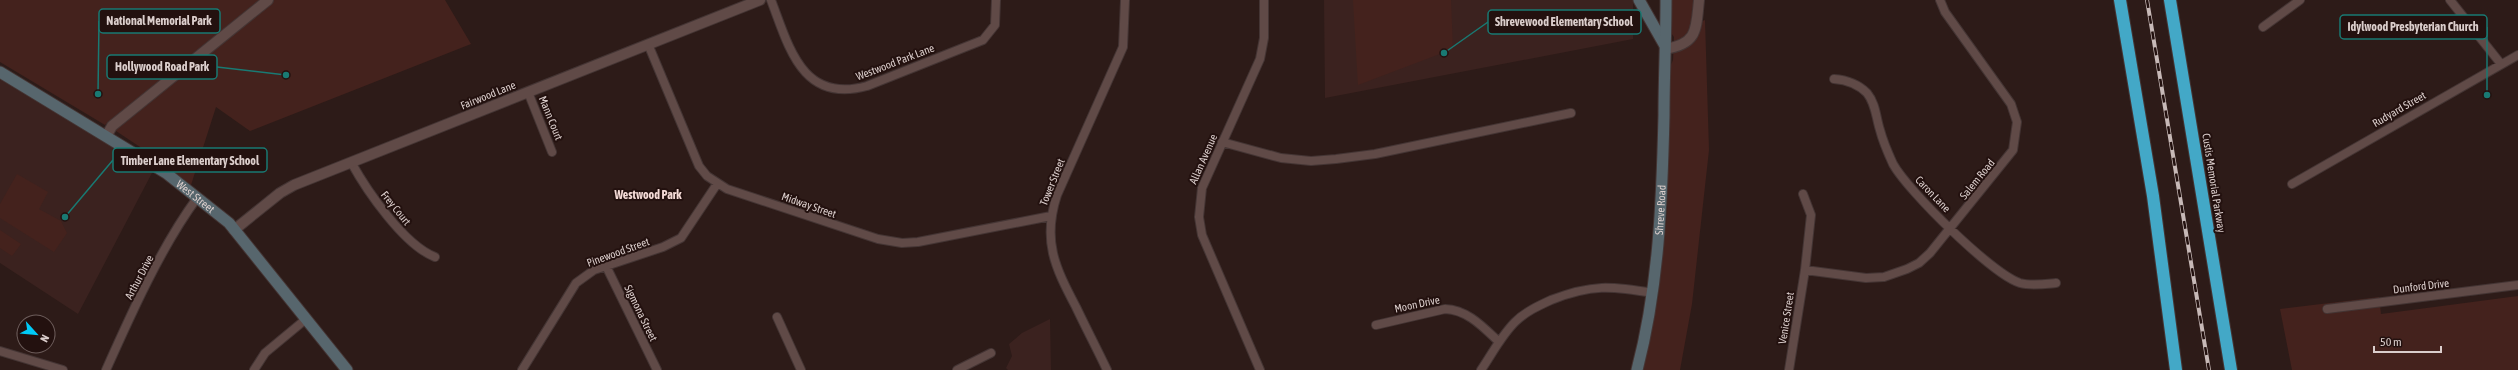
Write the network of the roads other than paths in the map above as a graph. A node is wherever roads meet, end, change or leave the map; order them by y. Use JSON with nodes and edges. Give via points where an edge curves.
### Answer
{"nodes":[{"id":1,"x":268,"y":0,"type":"edge"},
{"id":2,"x":760,"y":0,"type":"edge"},
{"id":3,"x":771,"y":0,"type":"edge"},
{"id":4,"x":996,"y":0,"type":"edge"},
{"id":5,"x":1125,"y":0,"type":"edge"},
{"id":6,"x":1264,"y":0,"type":"edge"},
{"id":7,"x":1639,"y":0,"type":"edge"},
{"id":8,"x":1666,"y":0,"type":"edge"},
{"id":9,"x":1699,"y":0,"type":"edge"},
{"id":10,"x":1940,"y":0,"type":"edge"},
{"id":11,"x":2120,"y":0,"type":"edge"},
{"id":12,"x":2170,"y":0,"type":"edge"},
{"id":13,"x":2300,"y":0,"type":"edge"},
{"id":14,"x":2450,"y":0,"type":"edge"},
{"id":15,"x":1646,"y":12,"type":"junction"},
{"id":16,"x":1666,"y":12,"type":"junction"},
{"id":17,"x":2263,"y":27,"type":"dead end"},
{"id":18,"x":648,"y":44,"type":"junction"},
{"id":19,"x":1665,"y":48,"type":"junction"},
{"id":20,"x":2518,"y":55,"type":"edge"},
{"id":21,"x":2501,"y":64,"type":"junction"},
{"id":22,"x":0,"y":72,"type":"edge"},
{"id":23,"x":1834,"y":79,"type":"dead end"},
{"id":24,"x":528,"y":92,"type":"junction"},
{"id":25,"x":1571,"y":113,"type":"dead end"},
{"id":26,"x":107,"y":135,"type":"junction"},
{"id":27,"x":1222,"y":142,"type":"junction"},
{"id":28,"x":552,"y":152,"type":"dead end"},
{"id":29,"x":351,"y":162,"type":"junction"},
{"id":30,"x":717,"y":184,"type":"junction"},
{"id":31,"x":2292,"y":184,"type":"dead end"},
{"id":32,"x":1803,"y":194,"type":"dead end"},
{"id":33,"x":197,"y":198,"type":"junction"},
{"id":34,"x":1051,"y":216,"type":"junction"},
{"id":35,"x":1951,"y":228,"type":"junction"},
{"id":36,"x":234,"y":230,"type":"junction"},
{"id":37,"x":435,"y":257,"type":"dead end"},
{"id":38,"x":606,"y":266,"type":"junction"},
{"id":39,"x":1805,"y":270,"type":"junction"},
{"id":40,"x":2056,"y":283,"type":"dead end"},
{"id":41,"x":2518,"y":285,"type":"edge"},
{"id":42,"x":1653,"y":293,"type":"junction"},
{"id":43,"x":2327,"y":309,"type":"dead end"},
{"id":44,"x":777,"y":317,"type":"dead end"},
{"id":45,"x":306,"y":319,"type":"junction"},
{"id":46,"x":1376,"y":325,"type":"dead end"},
{"id":47,"x":1499,"y":342,"type":"junction"},
{"id":48,"x":0,"y":351,"type":"edge"},
{"id":49,"x":991,"y":353,"type":"dead end"},
{"id":50,"x":63,"y":370,"type":"edge"},
{"id":51,"x":106,"y":370,"type":"edge"},
{"id":52,"x":254,"y":370,"type":"edge"},
{"id":53,"x":347,"y":370,"type":"edge"},
{"id":54,"x":522,"y":370,"type":"edge"},
{"id":55,"x":657,"y":370,"type":"edge"},
{"id":56,"x":801,"y":370,"type":"edge"},
{"id":57,"x":957,"y":370,"type":"edge"},
{"id":58,"x":1107,"y":370,"type":"edge"},
{"id":59,"x":1260,"y":370,"type":"edge"},
{"id":60,"x":1481,"y":370,"type":"edge"},
{"id":61,"x":1637,"y":370,"type":"edge"},
{"id":62,"x":1788,"y":370,"type":"edge"},
{"id":63,"x":2176,"y":370,"type":"edge"},
{"id":64,"x":2231,"y":370,"type":"edge"}],
"edges":[{"from":1,"to":26,"type":"street","via":[[112,126]]},
{"from":2,"to":18,"type":"street","name":"Fairwood Lane"},
{"from":3,"to":4,"type":"street","name":"Westwood Park Lane","via":[[798,66],[816,82],[829,88],[848,90],[867,86],[983,40],[995,25]]},
{"from":5,"to":34,"type":"street","name":"Tower Street","via":[[1123,47],[1057,195]]},
{"from":6,"to":27,"type":"street","name":"Allan Avenue","via":[[1264,38],[1260,59]]},
{"from":7,"to":15,"type":"main road","name":"Shreve Road"},
{"from":8,"to":16,"type":"main road","name":"Shreve Road"},
{"from":9,"to":19,"type":"street","via":[[1696,25],[1691,39],[1681,46]]},
{"from":10,"to":35,"type":"street","name":"Salem Road","via":[[1945,12],[2011,104],[2017,122],[2013,150]]},
{"from":11,"to":63,"type":"highway","via":[[2153,196]]},
{"from":12,"to":64,"type":"highway","name":"Custis Memorial Parkway"},
{"from":13,"to":17,"type":"street"},
{"from":14,"to":21,"type":"street"},
{"from":15,"to":16,"type":"main road","via":[[1657,17]]},
{"from":15,"to":19,"type":"main road","name":"Shreve Road"},
{"from":16,"to":19,"type":"main road","name":"Shreve Road"},
{"from":18,"to":24,"type":"street","name":"Fairwood Lane"},
{"from":18,"to":30,"type":"street","name":"Midway Street","via":[[691,152],[699,166]]},
{"from":19,"to":42,"type":"main road","name":"Shreve Road","via":[[1663,167]]},
{"from":20,"to":21,"type":"street","name":"Rudyard Street"},
{"from":21,"to":31,"type":"street","name":"Rudyard Street"},
{"from":22,"to":26,"type":"main road","name":"West Street"},
{"from":23,"to":35,"type":"street","name":"Caron Lane","via":[[1853,83],[1867,94],[1885,147],[1894,164],[1916,194]]},
{"from":24,"to":28,"type":"street","name":"Mann Court"},
{"from":24,"to":29,"type":"street","name":"Fairwood Lane"},
{"from":25,"to":27,"type":"street","via":[[1375,154],[1336,159],[1311,161],[1281,158]]},
{"from":26,"to":33,"type":"main road","name":"West Street","via":[[166,173]]},
{"from":27,"to":59,"type":"street","name":"Allan Avenue","via":[[1200,195],[1200,230]]},
{"from":29,"to":36,"type":"street","name":"Fairwood Lane","via":[[294,185],[274,197]]},
{"from":29,"to":37,"type":"street","name":"Frey Court","via":[[361,181],[409,241]]},
{"from":30,"to":34,"type":"street","name":"Midway Street","via":[[860,233],[902,243]]},
{"from":30,"to":38,"type":"street","name":"Pinewood Street","via":[[681,238],[663,247]]},
{"from":32,"to":39,"type":"street","name":"Venice Street","via":[[1811,215]]},
{"from":33,"to":36,"type":"main road","name":"West Street","via":[[229,223]]},
{"from":33,"to":51,"type":"street","name":"Arthur Drive","via":[[183,217]]},
{"from":34,"to":58,"type":"street","name":"Tower Street","via":[[1050,244],[1056,270]]},
{"from":35,"to":39,"type":"street","name":"Salem Road","via":[[1919,263],[1896,274],[1866,278]]},
{"from":35,"to":40,"type":"street","name":"Caron Lane","via":[[2013,280],[2030,284]]},
{"from":36,"to":45,"type":"main road","name":"West Street"},
{"from":38,"to":54,"type":"street","name":"Pinewood Street","via":[[586,275],[571,288]]},
{"from":38,"to":55,"type":"street","name":"Sigmona Street"},
{"from":39,"to":62,"type":"street","name":"Venice Street"},
{"from":41,"to":43,"type":"street","name":"Dunford Drive"},
{"from":42,"to":47,"type":"street","via":[[1606,287],[1578,290],[1526,313]]},
{"from":42,"to":61,"type":"main road","name":"Shreve Road"},
{"from":44,"to":56,"type":"street"},
{"from":45,"to":52,"type":"street","via":[[265,353]]},
{"from":45,"to":53,"type":"main road","name":"West Street"},
{"from":46,"to":47,"type":"street","name":"Moon Drive","via":[[1453,309],[1471,317]]},
{"from":47,"to":60,"type":"street"},
{"from":48,"to":50,"type":"street"},
{"from":49,"to":57,"type":"street"}]}
